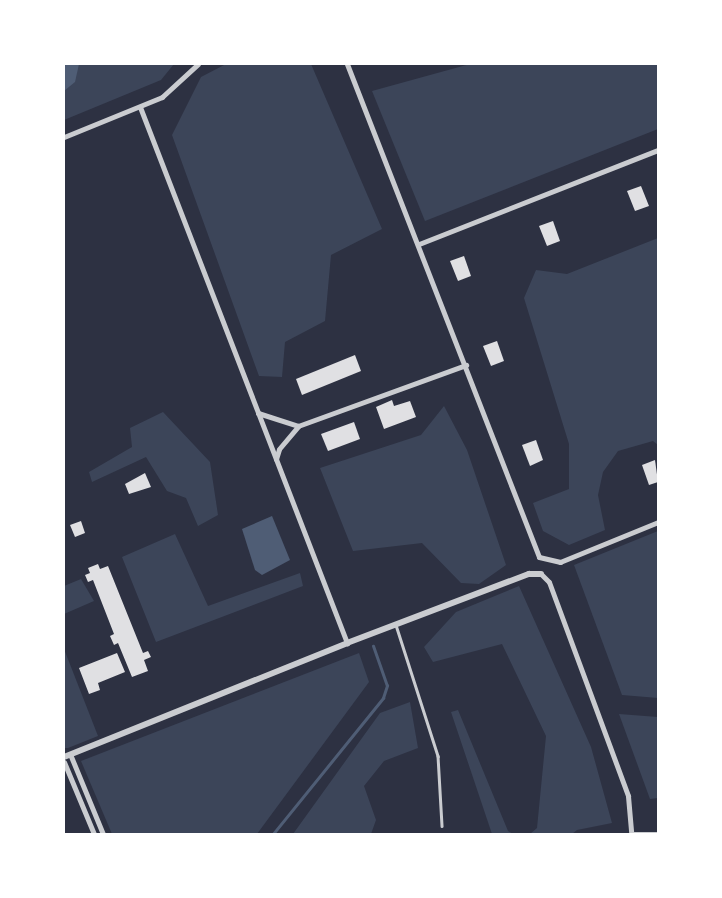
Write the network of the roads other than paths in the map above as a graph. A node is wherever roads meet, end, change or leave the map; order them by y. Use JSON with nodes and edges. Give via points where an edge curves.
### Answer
{"nodes":[{"id":1,"x":190,"y":64,"type":"edge"},
{"id":2,"x":198,"y":64,"type":"edge"},
{"id":3,"x":347,"y":64,"type":"edge"},
{"id":4,"x":192,"y":70,"type":"junction"},
{"id":5,"x":140,"y":108,"type":"junction"},
{"id":6,"x":64,"y":137,"type":"edge"},
{"id":7,"x":658,"y":150,"type":"edge"},
{"id":8,"x":419,"y":244,"type":"junction"},
{"id":9,"x":466,"y":365,"type":"junction"},
{"id":10,"x":258,"y":413,"type":"junction"},
{"id":11,"x":298,"y":426,"type":"junction"},
{"id":12,"x":276,"y":460,"type":"junction"},
{"id":13,"x":658,"y":522,"type":"edge"},
{"id":14,"x":541,"y":574,"type":"joint"},
{"id":15,"x":396,"y":624,"type":"junction"},
{"id":16,"x":347,"y":643,"type":"junction"},
{"id":17,"x":67,"y":756,"type":"edge"},
{"id":18,"x":64,"y":762,"type":"edge"},
{"id":19,"x":442,"y":826,"type":"dead end"},
{"id":20,"x":658,"y":833,"type":"edge"},
{"id":21,"x":94,"y":834,"type":"edge"},
{"id":22,"x":103,"y":834,"type":"edge"},
{"id":23,"x":631,"y":834,"type":"edge"}],
"edges":[{"from":1,"to":4,"type":"street"},
{"from":2,"to":4,"type":"street"},
{"from":3,"to":8,"type":"street"},
{"from":4,"to":5,"type":"street","via":[[162,97]]},
{"from":5,"to":6,"type":"street"},
{"from":5,"to":10,"type":"street"},
{"from":7,"to":8,"type":"street"},
{"from":8,"to":9,"type":"street"},
{"from":9,"to":11,"type":"street"},
{"from":9,"to":13,"type":"street","via":[[536,551],[545,560],[560,562]]},
{"from":10,"to":11,"type":"street"},
{"from":10,"to":12,"type":"street"},
{"from":11,"to":12,"type":"street","via":[[279,450]]},
{"from":12,"to":16,"type":"street"},
{"from":14,"to":15,"type":"street","via":[[529,574]]},
{"from":14,"to":23,"type":"street","via":[[549,582],[628,796]]},
{"from":15,"to":16,"type":"street"},
{"from":15,"to":19,"type":"lane","via":[[438,756]]},
{"from":16,"to":17,"type":"street"},
{"from":17,"to":22,"type":"street"},
{"from":18,"to":21,"type":"street"},
{"from":20,"to":23,"type":"lane"}]}
